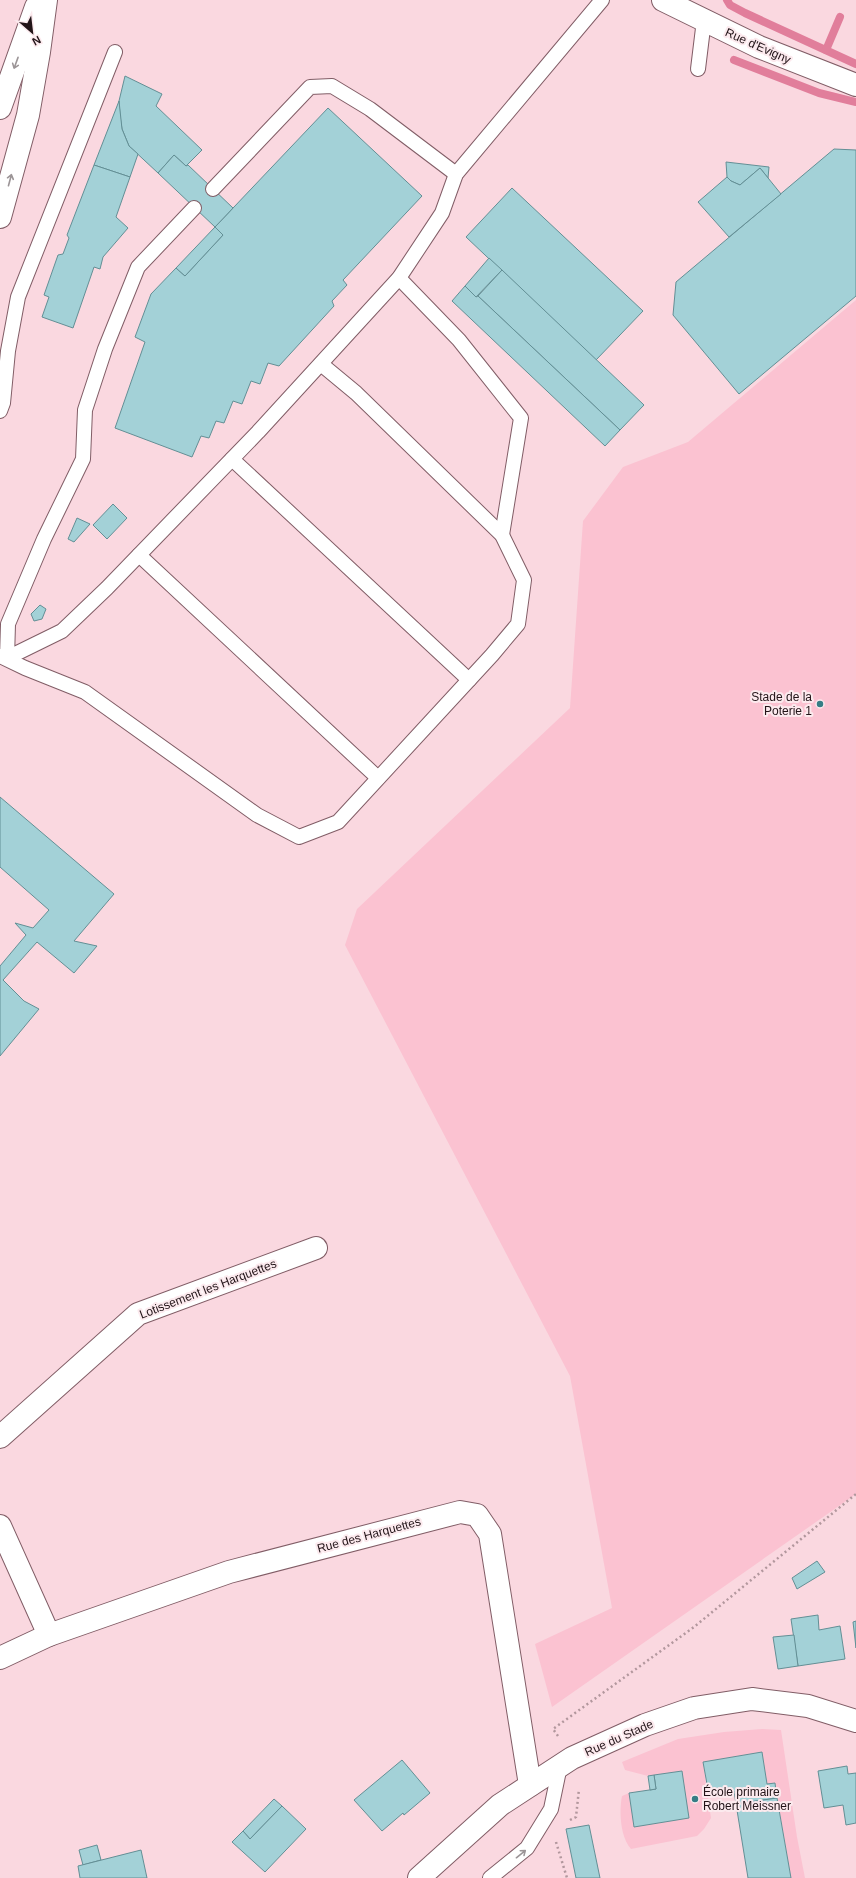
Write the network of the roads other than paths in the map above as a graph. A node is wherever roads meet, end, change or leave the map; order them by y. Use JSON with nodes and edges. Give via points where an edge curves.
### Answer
{"nodes":[{"id":1,"x":39,"y":0,"type":"edge"},
{"id":2,"x":46,"y":0,"type":"edge"},
{"id":3,"x":602,"y":0,"type":"edge"},
{"id":4,"x":663,"y":0,"type":"edge"},
{"id":5,"x":704,"y":20,"type":"junction"},
{"id":6,"x":115,"y":52,"type":"dead end"},
{"id":7,"x":698,"y":69,"type":"dead end"},
{"id":8,"x":856,"y":85,"type":"edge"},
{"id":9,"x":0,"y":108,"type":"edge"},
{"id":10,"x":456,"y":174,"type":"junction"},
{"id":11,"x":213,"y":189,"type":"dead end"},
{"id":12,"x":194,"y":208,"type":"dead end"},
{"id":13,"x":0,"y":217,"type":"edge"},
{"id":14,"x":399,"y":278,"type":"junction"},
{"id":15,"x":321,"y":364,"type":"junction"},
{"id":16,"x":0,"y":411,"type":"edge"},
{"id":17,"x":232,"y":459,"type":"junction"},
{"id":18,"x":502,"y":535,"type":"junction"},
{"id":19,"x":139,"y":555,"type":"junction"},
{"id":20,"x":4,"y":657,"type":"edge"},
{"id":21,"x":469,"y":680,"type":"junction"},
{"id":22,"x":378,"y":778,"type":"junction"},
{"id":23,"x":316,"y":1248,"type":"dead end"},
{"id":24,"x":0,"y":1437,"type":"edge"},
{"id":25,"x":0,"y":1526,"type":"edge"},
{"id":26,"x":49,"y":1635,"type":"junction"},
{"id":27,"x":0,"y":1658,"type":"edge"},
{"id":28,"x":856,"y":1721,"type":"edge"},
{"id":29,"x":566,"y":1762,"type":"junction"},
{"id":30,"x":530,"y":1785,"type":"junction"},
{"id":31,"x":419,"y":1878,"type":"edge"},
{"id":32,"x":490,"y":1878,"type":"edge"}],
"edges":[{"from":1,"to":9,"type":"street","one_way":true},
{"from":13,"to":2,"type":"street","one_way":true,"via":[[28,115]]},
{"from":3,"to":10,"type":"lane"},
{"from":4,"to":5,"type":"street","name":"Rue d'Evigny"},
{"from":5,"to":7,"type":"lane"},
{"from":5,"to":8,"type":"street","name":"Rue d'Evigny","via":[[758,47]]},
{"from":6,"to":16,"type":"lane","via":[[18,297]]},
{"from":10,"to":11,"type":"lane","via":[[370,109],[332,86],[317,86],[310,87]]},
{"from":10,"to":14,"type":"lane","via":[[442,213]]},
{"from":12,"to":20,"type":"lane","via":[[138,266],[85,410],[83,459],[44,539],[8,624]]},
{"from":14,"to":15,"type":"lane"},
{"from":14,"to":18,"type":"lane","via":[[459,340],[521,418]]},
{"from":15,"to":17,"type":"lane"},
{"from":15,"to":18,"type":"lane","via":[[356,393]]},
{"from":17,"to":19,"type":"lane"},
{"from":17,"to":21,"type":"lane"},
{"from":18,"to":21,"type":"lane","via":[[524,580],[518,624]]},
{"from":19,"to":20,"type":"lane","via":[[62,631]]},
{"from":19,"to":22,"type":"lane"},
{"from":20,"to":22,"type":"lane","via":[[85,692],[257,815],[299,838],[338,822]]},
{"from":21,"to":22,"type":"lane"},
{"from":23,"to":24,"type":"street","name":"Lotissement les Harquettes","via":[[138,1314]]},
{"from":25,"to":26,"type":"street"},
{"from":26,"to":27,"type":"street","name":"Rue des Harquettes"},
{"from":26,"to":30,"type":"street","name":"Rue des Harquettes","via":[[229,1572],[460,1512],[477,1515],[490,1534]]},
{"from":28,"to":29,"type":"street","name":"Rue du Stade","via":[[808,1706],[752,1699],[687,1711],[645,1725]]},
{"from":29,"to":30,"type":"street","name":"Rue du Stade"},
{"from":32,"to":29,"type":"lane","one_way":true,"via":[[527,1848],[552,1809]]},
{"from":30,"to":31,"type":"street","name":"Rue du Stade","via":[[500,1805]]}]}
